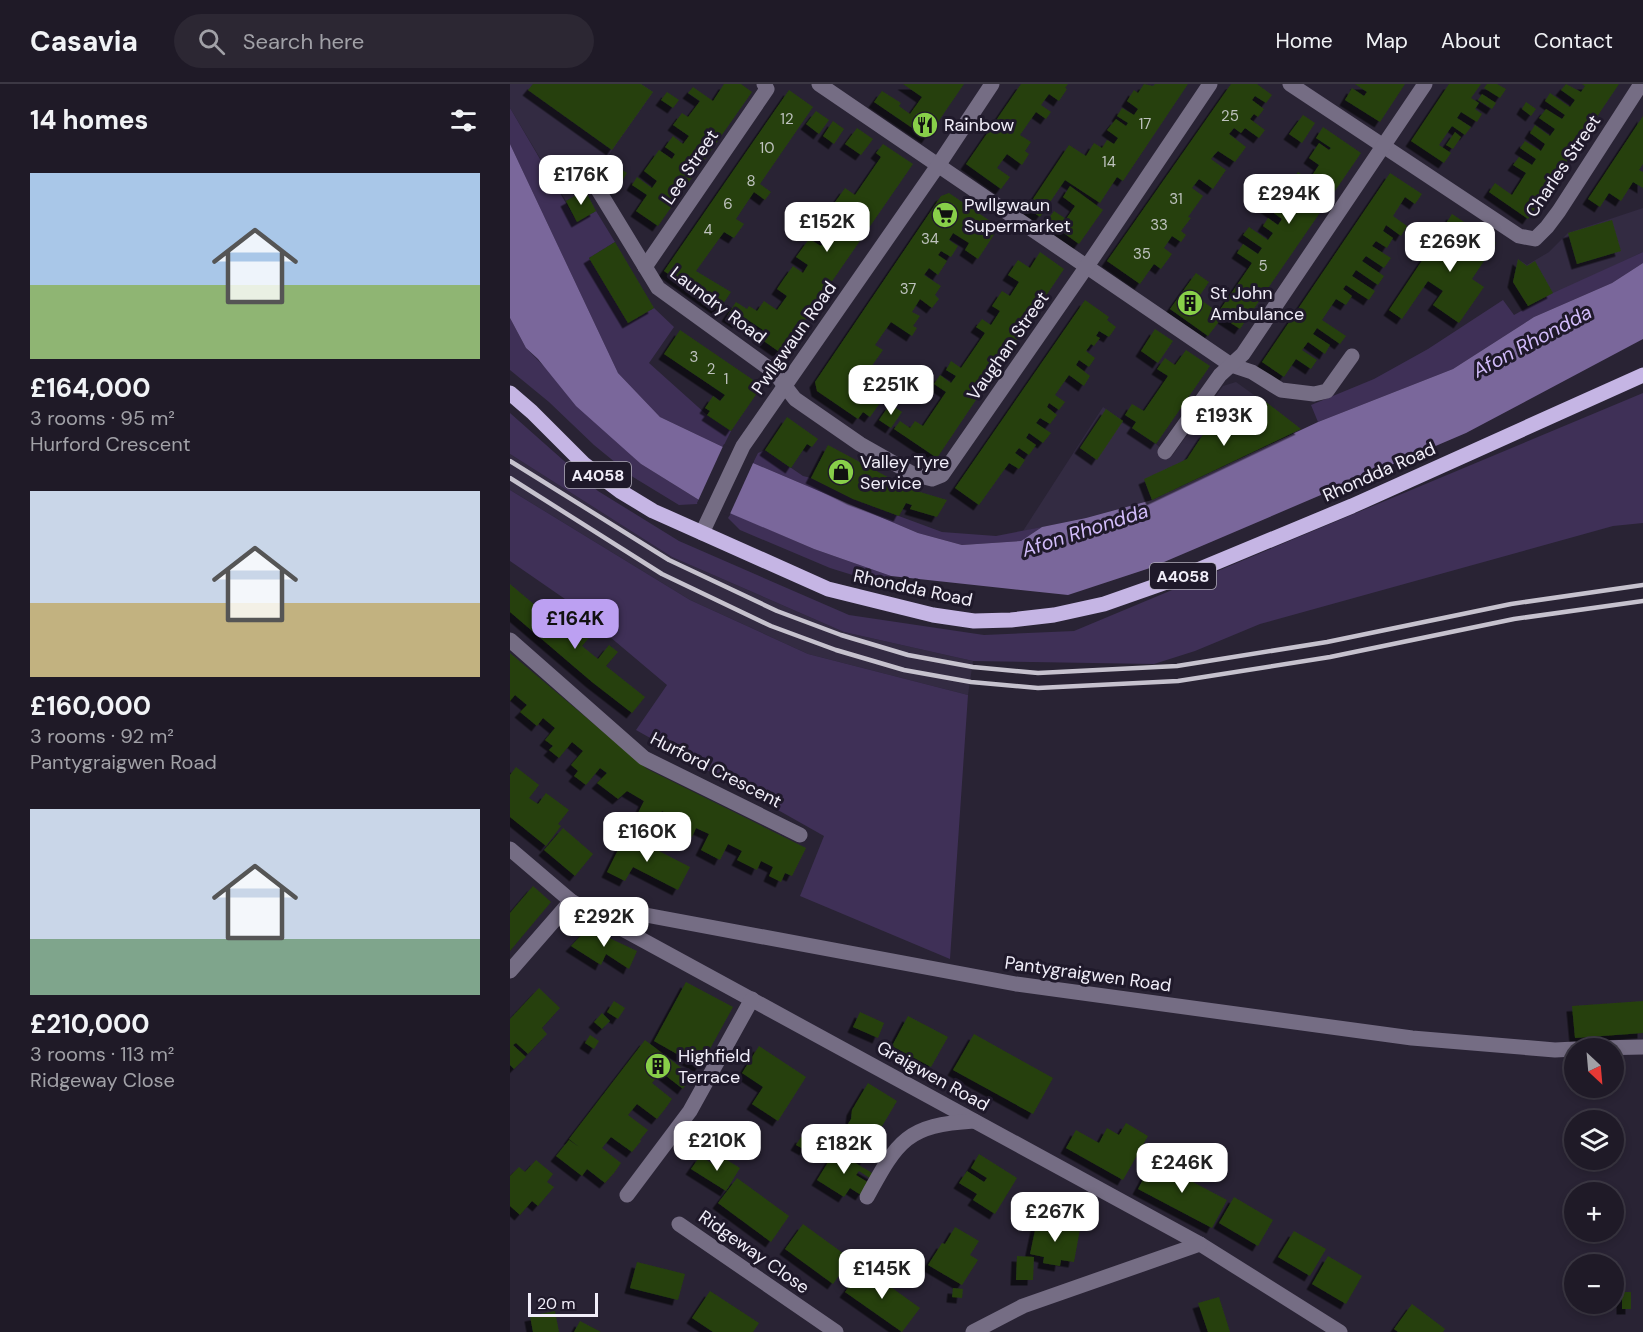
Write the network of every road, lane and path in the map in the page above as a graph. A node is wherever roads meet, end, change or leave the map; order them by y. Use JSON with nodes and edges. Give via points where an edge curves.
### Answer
{"nodes":[{"id":1,"x":819,"y":84,"type":"edge"},
{"id":2,"x":992,"y":84,"type":"edge"},
{"id":3,"x":1210,"y":84,"type":"edge"},
{"id":4,"x":1290,"y":84,"type":"edge"},
{"id":5,"x":1425,"y":84,"type":"edge"},
{"id":6,"x":1641,"y":84,"type":"edge"},
{"id":7,"x":766,"y":86,"type":"edge"},
{"id":8,"x":1384,"y":147,"type":"junction"},
{"id":9,"x":939,"y":164,"type":"junction"},
{"id":10,"x":597,"y":188,"type":"dead end"},
{"id":11,"x":1087,"y":266,"type":"junction"},
{"id":12,"x":645,"y":267,"type":"junction"},
{"id":13,"x":1352,"y":356,"type":"dead end"},
{"id":14,"x":1231,"y":365,"type":"junction"},
{"id":15,"x":1643,"y":375,"type":"edge"},
{"id":16,"x":784,"y":386,"type":"junction"},
{"id":17,"x":510,"y":393,"type":"edge"},
{"id":18,"x":1165,"y":452,"type":"dead end"},
{"id":19,"x":702,"y":532,"type":"junction"},
{"id":20,"x":510,"y":640,"type":"edge"},
{"id":21,"x":800,"y":835,"type":"dead end"},
{"id":22,"x":510,"y":849,"type":"edge"},
{"id":23,"x":571,"y":901,"type":"junction"},
{"id":24,"x":600,"y":916,"type":"junction"},
{"id":25,"x":510,"y":972,"type":"edge"},
{"id":26,"x":752,"y":999,"type":"junction"},
{"id":27,"x":1624,"y":1047,"type":"edge"},
{"id":28,"x":1643,"y":1047,"type":"edge"},
{"id":29,"x":1564,"y":1050,"type":"edge"},
{"id":30,"x":974,"y":1121,"type":"junction"},
{"id":31,"x":627,"y":1196,"type":"dead end"},
{"id":32,"x":867,"y":1197,"type":"dead end"},
{"id":33,"x":679,"y":1224,"type":"dead end"},
{"id":34,"x":1200,"y":1244,"type":"junction"},
{"id":35,"x":836,"y":1332,"type":"edge"},
{"id":36,"x":973,"y":1332,"type":"edge"},
{"id":37,"x":1340,"y":1332,"type":"edge"}],
"edges":[{"from":1,"to":9,"type":"street"},
{"from":2,"to":9,"type":"street","name":"Pwllgwaun Road"},
{"from":3,"to":11,"type":"street","name":"Vaughan Street"},
{"from":4,"to":8,"type":"street"},
{"from":5,"to":8,"type":"street"},
{"from":6,"to":8,"type":"street","name":"Charles Street","via":[[1559,211],[1534,239],[1519,236]]},
{"from":7,"to":12,"type":"street","name":"Lee Street"},
{"from":8,"to":14,"type":"street","via":[[1243,354]]},
{"from":9,"to":11,"type":"street"},
{"from":9,"to":16,"type":"street","name":"Pwllgwaun Road"},
{"from":10,"to":12,"type":"street","name":"Laundry Road"},
{"from":11,"to":14,"type":"street"},
{"from":11,"to":16,"type":"street","name":"Vaughan Street","via":[[942,475],[932,479],[913,474],[860,444],[795,399]]},
{"from":12,"to":16,"type":"street","name":"Laundry Road","via":[[658,288],[774,372]]},
{"from":13,"to":14,"type":"street","via":[[1327,391],[1314,394],[1281,390],[1252,372]]},
{"from":14,"to":18,"type":"street"},
{"from":15,"to":19,"type":"main road","name":"Rhondda Road","number":"A4058","via":[[1352,506],[1181,577],[1104,604],[1054,615],[974,621],[933,615],[828,590]]},
{"from":16,"to":19,"type":"street","name":"Pwllgwaun Road","via":[[743,446]]},
{"from":17,"to":19,"type":"main road","name":"Rhondda Road","number":"A4058","via":[[584,464],[620,491],[653,511]]},
{"from":20,"to":21,"type":"street","name":"Hurford Crescent","via":[[644,758]]},
{"from":22,"to":23,"type":"street","name":"Graigwen Road"},
{"from":23,"to":24,"type":"street","name":"Graigwen Road"},
{"from":23,"to":25,"type":"street"},
{"from":24,"to":26,"type":"street","name":"Graigwen Road"},
{"from":24,"to":29,"type":"street","name":"Pantygraigwen Road","via":[[635,912],[1028,986],[1412,1038]]},
{"from":26,"to":30,"type":"street","name":"Graigwen Road"},
{"from":26,"to":31,"type":"street","via":[[690,1111]]},
{"from":27,"to":28,"type":"street"},
{"from":30,"to":32,"type":"street","via":[[924,1128],[905,1140],[889,1157]]},
{"from":30,"to":34,"type":"street","name":"Graigwen Road"},
{"from":33,"to":35,"type":"street","name":"Ridgeway Close"},
{"from":34,"to":36,"type":"street","via":[[1023,1306]]},
{"from":34,"to":37,"type":"street","name":"Graigwen Road"}]}
